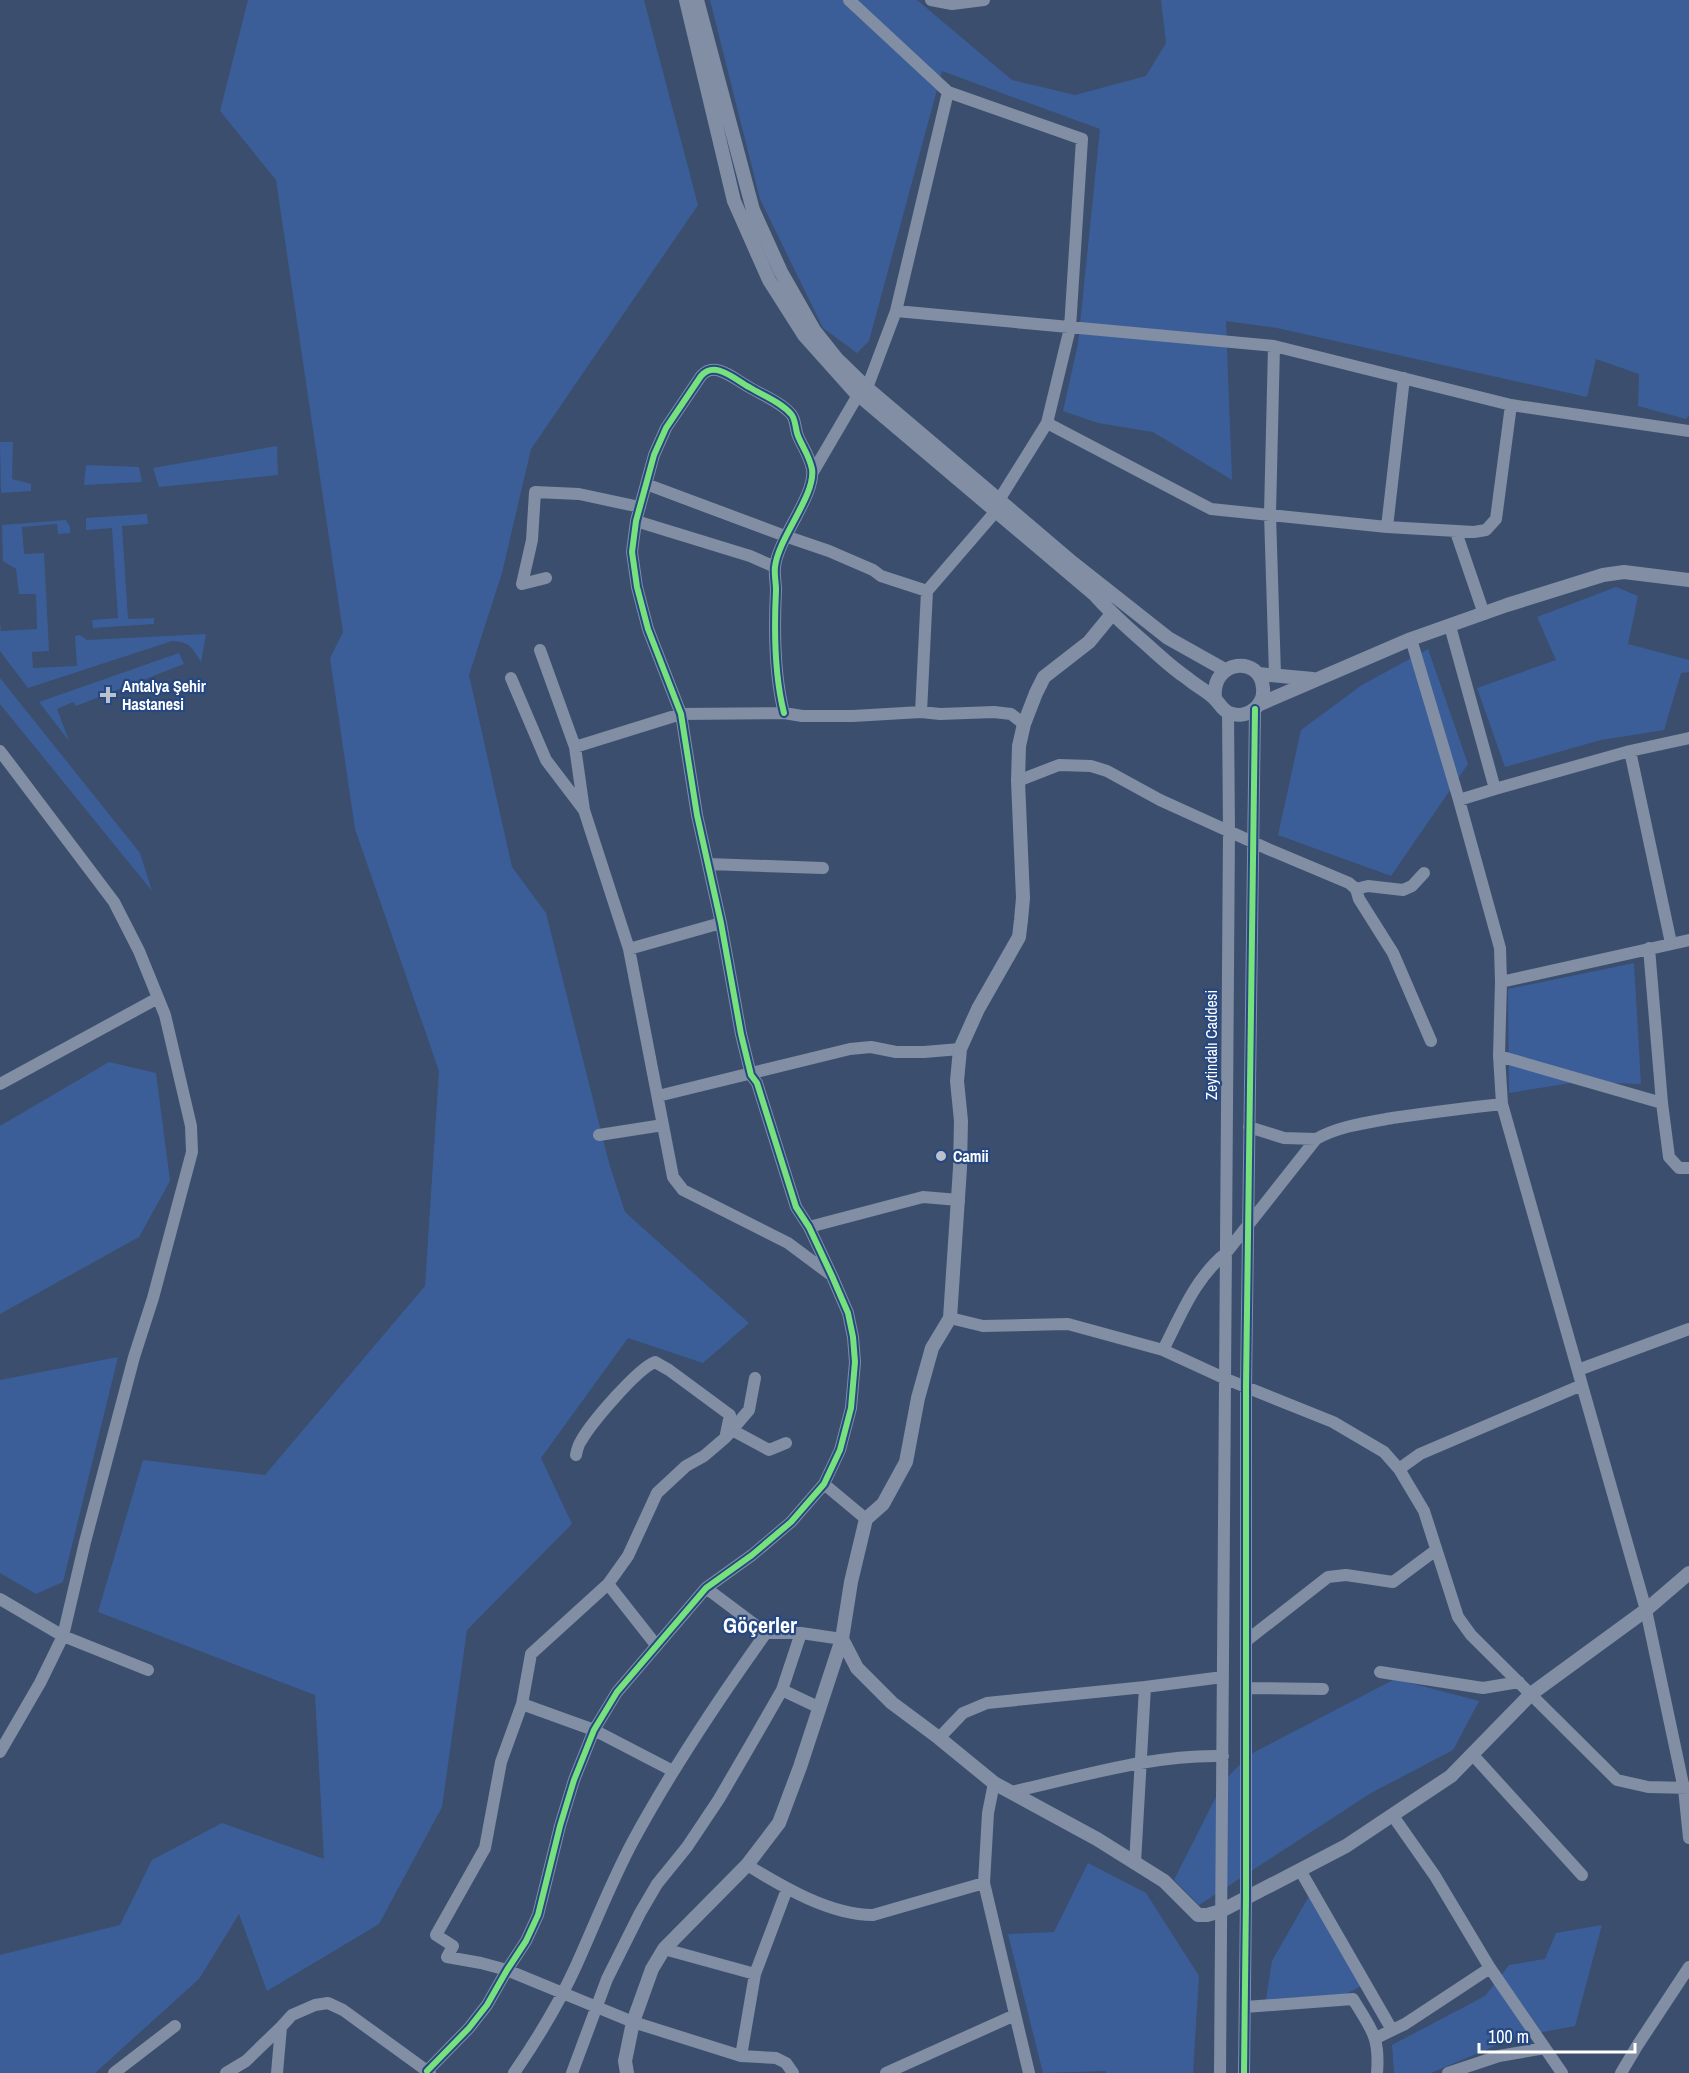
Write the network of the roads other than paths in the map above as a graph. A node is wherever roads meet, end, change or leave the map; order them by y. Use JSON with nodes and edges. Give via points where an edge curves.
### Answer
{"nodes":[{"id":1,"x":686,"y":0,"type":"edge"},
{"id":2,"x":697,"y":0,"type":"edge"},
{"id":3,"x":849,"y":0,"type":"edge"},
{"id":4,"x":931,"y":0,"type":"edge"},
{"id":5,"x":984,"y":0,"type":"edge"},
{"id":6,"x":948,"y":92,"type":"junction"},
{"id":7,"x":896,"y":311,"type":"junction"},
{"id":8,"x":1070,"y":328,"type":"junction"},
{"id":9,"x":1274,"y":346,"type":"junction"},
{"id":10,"x":1404,"y":378,"type":"junction"},
{"id":11,"x":863,"y":392,"type":"junction"},
{"id":12,"x":1511,"y":405,"type":"junction"},
{"id":13,"x":1047,"y":423,"type":"junction"},
{"id":14,"x":1689,"y":431,"type":"edge"},
{"id":15,"x":813,"y":472,"type":"junction"},
{"id":16,"x":646,"y":484,"type":"junction"},
{"id":17,"x":998,"y":505,"type":"junction"},
{"id":18,"x":640,"y":507,"type":"junction"},
{"id":19,"x":1270,"y":514,"type":"junction"},
{"id":20,"x":636,"y":521,"type":"junction"},
{"id":21,"x":1387,"y":527,"type":"junction"},
{"id":22,"x":1456,"y":532,"type":"junction"},
{"id":23,"x":785,"y":536,"type":"junction"},
{"id":24,"x":775,"y":567,"type":"junction"},
{"id":25,"x":546,"y":578,"type":"dead end"},
{"id":26,"x":1689,"y":580,"type":"edge"},
{"id":27,"x":927,"y":591,"type":"junction"},
{"id":28,"x":1112,"y":614,"type":"junction"},
{"id":29,"x":1484,"y":614,"type":"junction"},
{"id":30,"x":1450,"y":626,"type":"junction"},
{"id":31,"x":1411,"y":639,"type":"junction"},
{"id":32,"x":540,"y":650,"type":"dead end"},
{"id":33,"x":1225,"y":670,"type":"junction"},
{"id":34,"x":1258,"y":674,"type":"junction"},
{"id":35,"x":1275,"y":675,"type":"junction"},
{"id":36,"x":511,"y":678,"type":"dead end"},
{"id":37,"x":1315,"y":680,"type":"junction"},
{"id":38,"x":1215,"y":698,"type":"junction"},
{"id":39,"x":1257,"y":706,"type":"junction"},
{"id":40,"x":921,"y":712,"type":"junction"},
{"id":41,"x":1228,"y":712,"type":"junction"},
{"id":42,"x":784,"y":713,"type":"junction"},
{"id":43,"x":681,"y":714,"type":"junction"},
{"id":44,"x":1024,"y":724,"type":"junction"},
{"id":45,"x":1689,"y":738,"type":"edge"},
{"id":46,"x":575,"y":747,"type":"junction"},
{"id":47,"x":0,"y":751,"type":"edge"},
{"id":48,"x":1630,"y":751,"type":"junction"},
{"id":49,"x":1018,"y":781,"type":"junction"},
{"id":50,"x":1495,"y":789,"type":"junction"},
{"id":51,"x":1459,"y":800,"type":"junction"},
{"id":52,"x":584,"y":810,"type":"junction"},
{"id":53,"x":1229,"y":831,"type":"junction"},
{"id":54,"x":1254,"y":843,"type":"junction"},
{"id":55,"x":708,"y":864,"type":"junction"},
{"id":56,"x":823,"y":868,"type":"dead end"},
{"id":57,"x":1424,"y":873,"type":"dead end"},
{"id":58,"x":1356,"y":889,"type":"junction"},
{"id":59,"x":721,"y":923,"type":"junction"},
{"id":60,"x":1689,"y":940,"type":"edge"},
{"id":61,"x":1671,"y":944,"type":"junction"},
{"id":62,"x":1649,"y":948,"type":"junction"},
{"id":63,"x":629,"y":949,"type":"junction"},
{"id":64,"x":1501,"y":982,"type":"junction"},
{"id":65,"x":158,"y":998,"type":"junction"},
{"id":66,"x":1431,"y":1041,"type":"dead end"},
{"id":67,"x":960,"y":1049,"type":"junction"},
{"id":68,"x":1498,"y":1056,"type":"junction"},
{"id":69,"x":751,"y":1075,"type":"junction"},
{"id":70,"x":0,"y":1084,"type":"edge"},
{"id":71,"x":658,"y":1096,"type":"junction"},
{"id":72,"x":1662,"y":1103,"type":"junction"},
{"id":73,"x":1502,"y":1104,"type":"junction"},
{"id":74,"x":663,"y":1125,"type":"junction"},
{"id":75,"x":1249,"y":1127,"type":"junction"},
{"id":76,"x":599,"y":1135,"type":"dead end"},
{"id":77,"x":1316,"y":1139,"type":"junction"},
{"id":78,"x":1689,"y":1168,"type":"edge"},
{"id":79,"x":959,"y":1200,"type":"junction"},
{"id":80,"x":1248,"y":1226,"type":"junction"},
{"id":81,"x":809,"y":1227,"type":"junction"},
{"id":82,"x":1226,"y":1253,"type":"junction"},
{"id":83,"x":832,"y":1276,"type":"junction"},
{"id":84,"x":950,"y":1318,"type":"junction"},
{"id":85,"x":1689,"y":1329,"type":"edge"},
{"id":86,"x":1163,"y":1350,"type":"junction"},
{"id":87,"x":1578,"y":1370,"type":"junction"},
{"id":88,"x":754,"y":1378,"type":"dead end"},
{"id":89,"x":1226,"y":1379,"type":"junction"},
{"id":90,"x":1582,"y":1385,"type":"junction"},
{"id":91,"x":1246,"y":1387,"type":"junction"},
{"id":92,"x":729,"y":1434,"type":"junction"},
{"id":93,"x":786,"y":1443,"type":"dead end"},
{"id":94,"x":576,"y":1455,"type":"dead end"},
{"id":95,"x":1399,"y":1468,"type":"junction"},
{"id":96,"x":824,"y":1484,"type":"junction"},
{"id":97,"x":866,"y":1519,"type":"junction"},
{"id":98,"x":1436,"y":1550,"type":"junction"},
{"id":99,"x":1689,"y":1573,"type":"edge"},
{"id":100,"x":608,"y":1584,"type":"junction"},
{"id":101,"x":706,"y":1588,"type":"junction"},
{"id":102,"x":0,"y":1599,"type":"edge"},
{"id":103,"x":1646,"y":1610,"type":"junction"},
{"id":104,"x":766,"y":1633,"type":"junction"},
{"id":105,"x":801,"y":1633,"type":"junction"},
{"id":106,"x":63,"y":1636,"type":"junction"},
{"id":107,"x":842,"y":1639,"type":"junction"},
{"id":108,"x":1246,"y":1641,"type":"junction"},
{"id":109,"x":656,"y":1645,"type":"junction"},
{"id":110,"x":148,"y":1670,"type":"dead end"},
{"id":111,"x":1380,"y":1672,"type":"dead end"},
{"id":112,"x":1223,"y":1677,"type":"junction"},
{"id":113,"x":1519,"y":1682,"type":"junction"},
{"id":114,"x":1145,"y":1688,"type":"junction"},
{"id":115,"x":1246,"y":1688,"type":"junction"},
{"id":116,"x":1323,"y":1689,"type":"dead end"},
{"id":117,"x":782,"y":1690,"type":"junction"},
{"id":118,"x":1531,"y":1695,"type":"junction"},
{"id":119,"x":522,"y":1704,"type":"junction"},
{"id":120,"x":820,"y":1708,"type":"junction"},
{"id":121,"x":594,"y":1730,"type":"junction"},
{"id":122,"x":939,"y":1738,"type":"junction"},
{"id":123,"x":0,"y":1752,"type":"edge"},
{"id":124,"x":1472,"y":1754,"type":"junction"},
{"id":125,"x":1223,"y":1756,"type":"junction"},
{"id":126,"x":1140,"y":1764,"type":"junction"},
{"id":127,"x":673,"y":1771,"type":"junction"},
{"id":128,"x":994,"y":1783,"type":"junction"},
{"id":129,"x":1686,"y":1788,"type":"edge"},
{"id":130,"x":1011,"y":1792,"type":"junction"},
{"id":131,"x":1393,"y":1816,"type":"junction"},
{"id":132,"x":1689,"y":1838,"type":"edge"},
{"id":133,"x":1136,"y":1863,"type":"junction"},
{"id":134,"x":747,"y":1865,"type":"junction"},
{"id":135,"x":1300,"y":1870,"type":"junction"},
{"id":136,"x":1582,"y":1875,"type":"dead end"},
{"id":137,"x":984,"y":1883,"type":"junction"},
{"id":138,"x":787,"y":1889,"type":"junction"},
{"id":139,"x":1246,"y":1899,"type":"junction"},
{"id":140,"x":1221,"y":1911,"type":"junction"},
{"id":141,"x":664,"y":1949,"type":"junction"},
{"id":142,"x":1689,"y":1967,"type":"edge"},
{"id":143,"x":1490,"y":1968,"type":"junction"},
{"id":144,"x":507,"y":1970,"type":"junction"},
{"id":145,"x":755,"y":1974,"type":"junction"},
{"id":146,"x":563,"y":1992,"type":"junction"},
{"id":147,"x":597,"y":2005,"type":"junction"},
{"id":148,"x":1245,"y":2007,"type":"junction"},
{"id":149,"x":1015,"y":2015,"type":"junction"},
{"id":150,"x":633,"y":2022,"type":"junction"},
{"id":151,"x":175,"y":2026,"type":"dead end"},
{"id":152,"x":281,"y":2027,"type":"junction"},
{"id":153,"x":1392,"y":2030,"type":"junction"},
{"id":154,"x":1376,"y":2038,"type":"junction"},
{"id":155,"x":1545,"y":2048,"type":"junction"},
{"id":156,"x":741,"y":2056,"type":"junction"},
{"id":157,"x":429,"y":2072,"type":"edge"},
{"id":158,"x":114,"y":2073,"type":"edge"},
{"id":159,"x":226,"y":2073,"type":"edge"},
{"id":160,"x":277,"y":2073,"type":"edge"},
{"id":161,"x":514,"y":2073,"type":"edge"},
{"id":162,"x":572,"y":2073,"type":"edge"},
{"id":163,"x":627,"y":2073,"type":"edge"},
{"id":164,"x":793,"y":2073,"type":"edge"},
{"id":165,"x":886,"y":2073,"type":"edge"},
{"id":166,"x":1029,"y":2073,"type":"edge"},
{"id":167,"x":1220,"y":2073,"type":"edge"},
{"id":168,"x":1244,"y":2073,"type":"edge"},
{"id":169,"x":1377,"y":2073,"type":"edge"},
{"id":170,"x":1448,"y":2073,"type":"edge"},
{"id":171,"x":1562,"y":2073,"type":"edge"},
{"id":172,"x":1622,"y":2073,"type":"edge"}],
"edges":[{"from":1,"to":11,"type":"street","via":[[734,201],[769,280],[804,335]]},
{"from":2,"to":11,"type":"street","via":[[753,210],[781,272],[814,330]]},
{"from":3,"to":6,"type":"street"},
{"from":4,"to":5,"type":"street","via":[[952,4]]},
{"from":6,"to":7,"type":"street"},
{"from":6,"to":8,"type":"street","via":[[1082,139]]},
{"from":7,"to":8,"type":"street"},
{"from":7,"to":11,"type":"street"},
{"from":8,"to":9,"type":"street"},
{"from":8,"to":13,"type":"street"},
{"from":9,"to":10,"type":"street"},
{"from":9,"to":19,"type":"street"},
{"from":10,"to":12,"type":"street"},
{"from":10,"to":21,"type":"street"},
{"from":11,"to":15,"type":"street"},
{"from":11,"to":17,"type":"street"},
{"from":12,"to":14,"type":"street"},
{"from":12,"to":22,"type":"street","via":[[1496,519],[1486,530]]},
{"from":13,"to":17,"type":"street"},
{"from":13,"to":19,"type":"street","via":[[1211,509]]},
{"from":15,"to":16,"type":"street","via":[[793,415],[775,401],[714,369],[704,372],[666,428]]},
{"from":15,"to":23,"type":"street","via":[[810,487]]},
{"from":16,"to":18,"type":"street"},
{"from":16,"to":23,"type":"street"},
{"from":17,"to":27,"type":"street"},
{"from":17,"to":28,"type":"street"},
{"from":17,"to":33,"type":"street","via":[[1168,638]]},
{"from":18,"to":20,"type":"street"},
{"from":18,"to":25,"type":"street","via":[[579,494],[535,492],[532,540],[522,584]]},
{"from":19,"to":21,"type":"street"},
{"from":19,"to":35,"type":"street"},
{"from":20,"to":24,"type":"street"},
{"from":20,"to":43,"type":"street","via":[[632,552],[637,587],[648,629]]},
{"from":21,"to":22,"type":"street"},
{"from":22,"to":29,"type":"street"},
{"from":23,"to":24,"type":"street"},
{"from":23,"to":27,"type":"street"},
{"from":24,"to":42,"type":"street","via":[[777,656]]},
{"from":26,"to":29,"type":"street","via":[[1624,572],[1603,575]]},
{"from":27,"to":40,"type":"street"},
{"from":28,"to":38,"type":"street"},
{"from":28,"to":44,"type":"street","via":[[1089,642],[1044,677]]},
{"from":29,"to":30,"type":"street"},
{"from":30,"to":31,"type":"street"},
{"from":30,"to":50,"type":"street"},
{"from":31,"to":37,"type":"street"},
{"from":31,"to":51,"type":"street"},
{"from":32,"to":46,"type":"street"},
{"from":33,"to":34,"type":"street","via":[[1239,665]]},
{"from":33,"to":38,"type":"street","via":[[1214,687]]},
{"from":34,"to":35,"type":"street"},
{"from":34,"to":39,"type":"street","via":[[1263,688]]},
{"from":35,"to":37,"type":"street"},
{"from":36,"to":52,"type":"street","via":[[546,760]]},
{"from":37,"to":39,"type":"street"},
{"from":38,"to":41,"type":"street"},
{"from":39,"to":41,"type":"street","via":[[1242,715]]},
{"from":39,"to":54,"type":"street"},
{"from":40,"to":42,"type":"street","via":[[853,716]]},
{"from":40,"to":44,"type":"street","via":[[1011,714]]},
{"from":41,"to":53,"type":"street","name":"Zeytindalı Caddesi"},
{"from":42,"to":43,"type":"street"},
{"from":43,"to":46,"type":"street"},
{"from":43,"to":55,"type":"street"},
{"from":44,"to":49,"type":"street"},
{"from":45,"to":48,"type":"street"},
{"from":46,"to":52,"type":"street"},
{"from":47,"to":65,"type":"street","via":[[114,902]]},
{"from":48,"to":50,"type":"street"},
{"from":48,"to":61,"type":"street"},
{"from":49,"to":53,"type":"street","via":[[1059,765],[1091,766]]},
{"from":49,"to":67,"type":"street","via":[[1023,898],[1019,937]]},
{"from":50,"to":51,"type":"street"},
{"from":51,"to":64,"type":"street","via":[[1500,948]]},
{"from":52,"to":63,"type":"street"},
{"from":53,"to":54,"type":"street"},
{"from":53,"to":82,"type":"street","name":"Zeytindalı Caddesi"},
{"from":54,"to":58,"type":"street","via":[[1329,873]]},
{"from":54,"to":75,"type":"street"},
{"from":55,"to":56,"type":"street"},
{"from":55,"to":59,"type":"street"},
{"from":57,"to":58,"type":"street","via":[[1403,890],[1368,886]]},
{"from":58,"to":66,"type":"street","via":[[1393,953]]},
{"from":59,"to":63,"type":"street"},
{"from":59,"to":69,"type":"street"},
{"from":60,"to":61,"type":"street"},
{"from":61,"to":62,"type":"street"},
{"from":62,"to":64,"type":"street"},
{"from":62,"to":72,"type":"street"},
{"from":63,"to":71,"type":"street"},
{"from":64,"to":68,"type":"street"},
{"from":65,"to":70,"type":"street"},
{"from":65,"to":106,"type":"street","via":[[191,1126],[192,1152],[134,1357]]},
{"from":67,"to":69,"type":"street","via":[[850,1049]]},
{"from":67,"to":79,"type":"street"},
{"from":68,"to":72,"type":"street"},
{"from":68,"to":73,"type":"street"},
{"from":69,"to":71,"type":"street"},
{"from":69,"to":81,"type":"street","via":[[757,1083],[796,1207]]},
{"from":71,"to":74,"type":"street"},
{"from":72,"to":78,"type":"street","via":[[1669,1157],[1679,1168]]},
{"from":73,"to":77,"type":"street","via":[[1354,1125]]},
{"from":73,"to":87,"type":"street"},
{"from":74,"to":76,"type":"street"},
{"from":74,"to":83,"type":"street","via":[[673,1177],[683,1190],[788,1244]]},
{"from":75,"to":77,"type":"street","via":[[1284,1138]]},
{"from":75,"to":80,"type":"street"},
{"from":77,"to":80,"type":"street"},
{"from":79,"to":81,"type":"street","via":[[922,1197]]},
{"from":79,"to":84,"type":"street"},
{"from":80,"to":82,"type":"street"},
{"from":80,"to":91,"type":"street"},
{"from":81,"to":83,"type":"street"},
{"from":82,"to":86,"type":"street","via":[[1197,1283]]},
{"from":82,"to":89,"type":"street","name":"Zeytindalı Caddesi"},
{"from":83,"to":96,"type":"street","via":[[848,1313],[855,1362],[851,1408],[840,1450]]},
{"from":84,"to":86,"type":"street","via":[[983,1326],[1068,1324]]},
{"from":84,"to":97,"type":"street","via":[[932,1348],[906,1462],[883,1504]]},
{"from":85,"to":87,"type":"street"},
{"from":86,"to":89,"type":"street"},
{"from":87,"to":90,"type":"street"},
{"from":88,"to":92,"type":"street","via":[[749,1410]]},
{"from":89,"to":91,"type":"street"},
{"from":89,"to":112,"type":"street","name":"Zeytindalı Caddesi"},
{"from":90,"to":95,"type":"street","via":[[1420,1454]]},
{"from":90,"to":103,"type":"street"},
{"from":91,"to":95,"type":"street","via":[[1333,1422],[1384,1452]]},
{"from":91,"to":108,"type":"street"},
{"from":92,"to":93,"type":"street","via":[[769,1450]]},
{"from":92,"to":94,"type":"street","via":[[730,1415],[655,1362],[647,1365],[605,1410],[580,1442]]},
{"from":92,"to":100,"type":"street","via":[[657,1493],[627,1556]]},
{"from":95,"to":98,"type":"street","via":[[1424,1511]]},
{"from":96,"to":97,"type":"street"},
{"from":96,"to":101,"type":"street","via":[[791,1522]]},
{"from":97,"to":107,"type":"street"},
{"from":98,"to":108,"type":"street","via":[[1393,1582],[1346,1575],[1328,1577]]},
{"from":98,"to":113,"type":"street","via":[[1458,1617]]},
{"from":99,"to":103,"type":"street"},
{"from":100,"to":109,"type":"street"},
{"from":100,"to":119,"type":"street","via":[[531,1654]]},
{"from":101,"to":104,"type":"street"},
{"from":101,"to":109,"type":"street"},
{"from":102,"to":106,"type":"street"},
{"from":103,"to":118,"type":"street"},
{"from":103,"to":129,"type":"street"},
{"from":104,"to":105,"type":"street"},
{"from":104,"to":127,"type":"street"},
{"from":105,"to":107,"type":"street"},
{"from":105,"to":117,"type":"street"},
{"from":106,"to":110,"type":"street"},
{"from":106,"to":123,"type":"street"},
{"from":107,"to":120,"type":"street"},
{"from":107,"to":122,"type":"street","via":[[856,1668],[892,1703]]},
{"from":108,"to":115,"type":"street"},
{"from":109,"to":121,"type":"street","via":[[617,1692]]},
{"from":111,"to":113,"type":"street","via":[[1483,1688]]},
{"from":112,"to":114,"type":"street"},
{"from":112,"to":125,"type":"street","name":"Zeytindalı Caddesi"},
{"from":113,"to":118,"type":"street"},
{"from":114,"to":122,"type":"street","via":[[987,1703],[963,1713]]},
{"from":114,"to":126,"type":"street"},
{"from":115,"to":116,"type":"street"},
{"from":115,"to":139,"type":"street"},
{"from":117,"to":120,"type":"street"},
{"from":117,"to":147,"type":"street","via":[[719,1799],[657,1884]]},
{"from":118,"to":124,"type":"street"},
{"from":118,"to":129,"type":"street","via":[[1617,1780],[1648,1787]]},
{"from":119,"to":121,"type":"street"},
{"from":119,"to":144,"type":"street","via":[[501,1762],[485,1848],[436,1935],[453,1946],[447,1957]]},
{"from":120,"to":134,"type":"street","via":[[779,1823]]},
{"from":121,"to":127,"type":"street"},
{"from":121,"to":144,"type":"street","via":[[560,1826],[538,1915]]},
{"from":122,"to":128,"type":"street"},
{"from":124,"to":131,"type":"street","via":[[1451,1776]]},
{"from":124,"to":136,"type":"street"},
{"from":125,"to":126,"type":"street"},
{"from":125,"to":140,"type":"street","name":"Zeytindalı Caddesi"},
{"from":126,"to":130,"type":"street"},
{"from":126,"to":133,"type":"street"},
{"from":127,"to":146,"type":"street","via":[[608,1890]]},
{"from":128,"to":130,"type":"street"},
{"from":128,"to":137,"type":"street"},
{"from":129,"to":132,"type":"street"},
{"from":130,"to":133,"type":"street"},
{"from":131,"to":135,"type":"street"},
{"from":131,"to":143,"type":"street","via":[[1435,1876]]},
{"from":133,"to":140,"type":"street","via":[[1164,1881],[1198,1915]]},
{"from":134,"to":138,"type":"street"},
{"from":134,"to":141,"type":"street"},
{"from":135,"to":139,"type":"street"},
{"from":135,"to":153,"type":"street"},
{"from":137,"to":138,"type":"street","via":[[873,1915],[846,1913]]},
{"from":137,"to":149,"type":"street"},
{"from":138,"to":145,"type":"street"},
{"from":139,"to":140,"type":"street"},
{"from":139,"to":148,"type":"street"},
{"from":140,"to":167,"type":"street","name":"Zeytindalı Caddesi"},
{"from":141,"to":145,"type":"street"},
{"from":141,"to":150,"type":"street","via":[[652,1969]]},
{"from":142,"to":172,"type":"street"},
{"from":143,"to":153,"type":"street"},
{"from":143,"to":155,"type":"street"},
{"from":144,"to":146,"type":"street"},
{"from":144,"to":157,"type":"street","via":[[487,2005]]},
{"from":145,"to":156,"type":"street"},
{"from":146,"to":147,"type":"street"},
{"from":146,"to":161,"type":"street"},
{"from":147,"to":150,"type":"street"},
{"from":147,"to":162,"type":"street"},
{"from":148,"to":154,"type":"street","via":[[1353,1999]]},
{"from":148,"to":168,"type":"street"},
{"from":149,"to":165,"type":"street"},
{"from":149,"to":166,"type":"street"},
{"from":150,"to":156,"type":"street"},
{"from":150,"to":163,"type":"street","via":[[625,2061]]},
{"from":151,"to":158,"type":"street"},
{"from":152,"to":157,"type":"street","via":[[292,2015],[328,2003],[344,2010]]},
{"from":152,"to":159,"type":"street","via":[[246,2061]]},
{"from":152,"to":160,"type":"street"},
{"from":153,"to":154,"type":"street"},
{"from":154,"to":169,"type":"street"},
{"from":155,"to":170,"type":"street","via":[[1499,2056]]},
{"from":155,"to":171,"type":"street"},
{"from":156,"to":164,"type":"street","via":[[776,2058]]}]}
